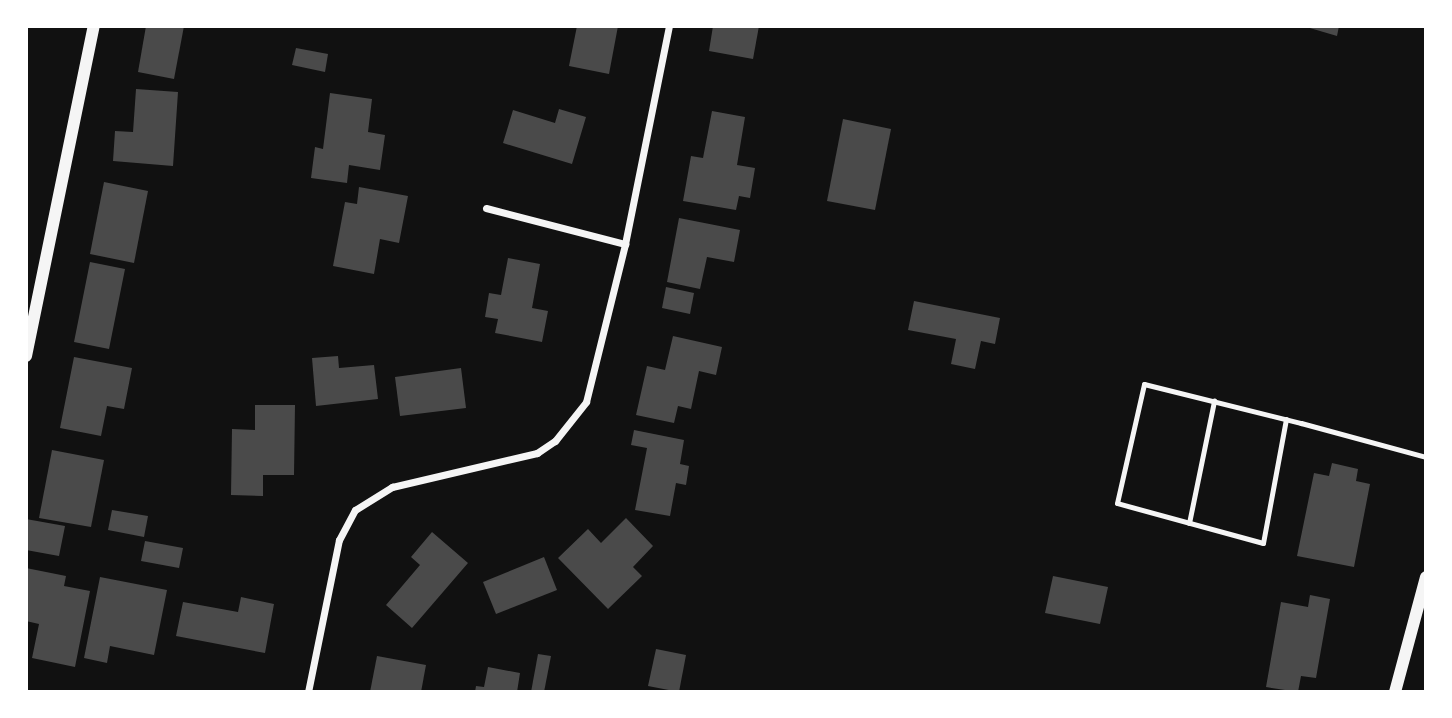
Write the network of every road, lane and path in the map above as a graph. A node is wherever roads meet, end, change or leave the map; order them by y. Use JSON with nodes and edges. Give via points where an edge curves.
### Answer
{"nodes":[{"id":1,"x":94,"y":26,"type":"edge"},
{"id":2,"x":669,"y":26,"type":"edge"},
{"id":3,"x":486,"y":208,"type":"dead end"},
{"id":4,"x":625,"y":244,"type":"junction"},
{"id":5,"x":26,"y":356,"type":"edge"},
{"id":6,"x":1214,"y":401,"type":"junction"},
{"id":7,"x":1286,"y":419,"type":"junction"},
{"id":8,"x":1426,"y":457,"type":"edge"},
{"id":9,"x":1189,"y":523,"type":"junction"},
{"id":10,"x":1426,"y":577,"type":"edge"},
{"id":11,"x":309,"y":692,"type":"edge"},
{"id":12,"x":1395,"y":692,"type":"edge"}],
"edges":[{"from":1,"to":5,"type":"street"},
{"from":2,"to":4,"type":"street"},
{"from":3,"to":4,"type":"street"},
{"from":4,"to":11,"type":"street","via":[[586,402],[573,422],[537,453],[392,487],[355,510],[339,540]]},
{"from":6,"to":7,"type":"lane"},
{"from":6,"to":9,"type":"lane"},
{"from":6,"to":9,"type":"lane","via":[[1144,384],[1117,503]]},
{"from":7,"to":8,"type":"lane"},
{"from":7,"to":9,"type":"lane","via":[[1263,543]]},
{"from":10,"to":12,"type":"street"}]}
